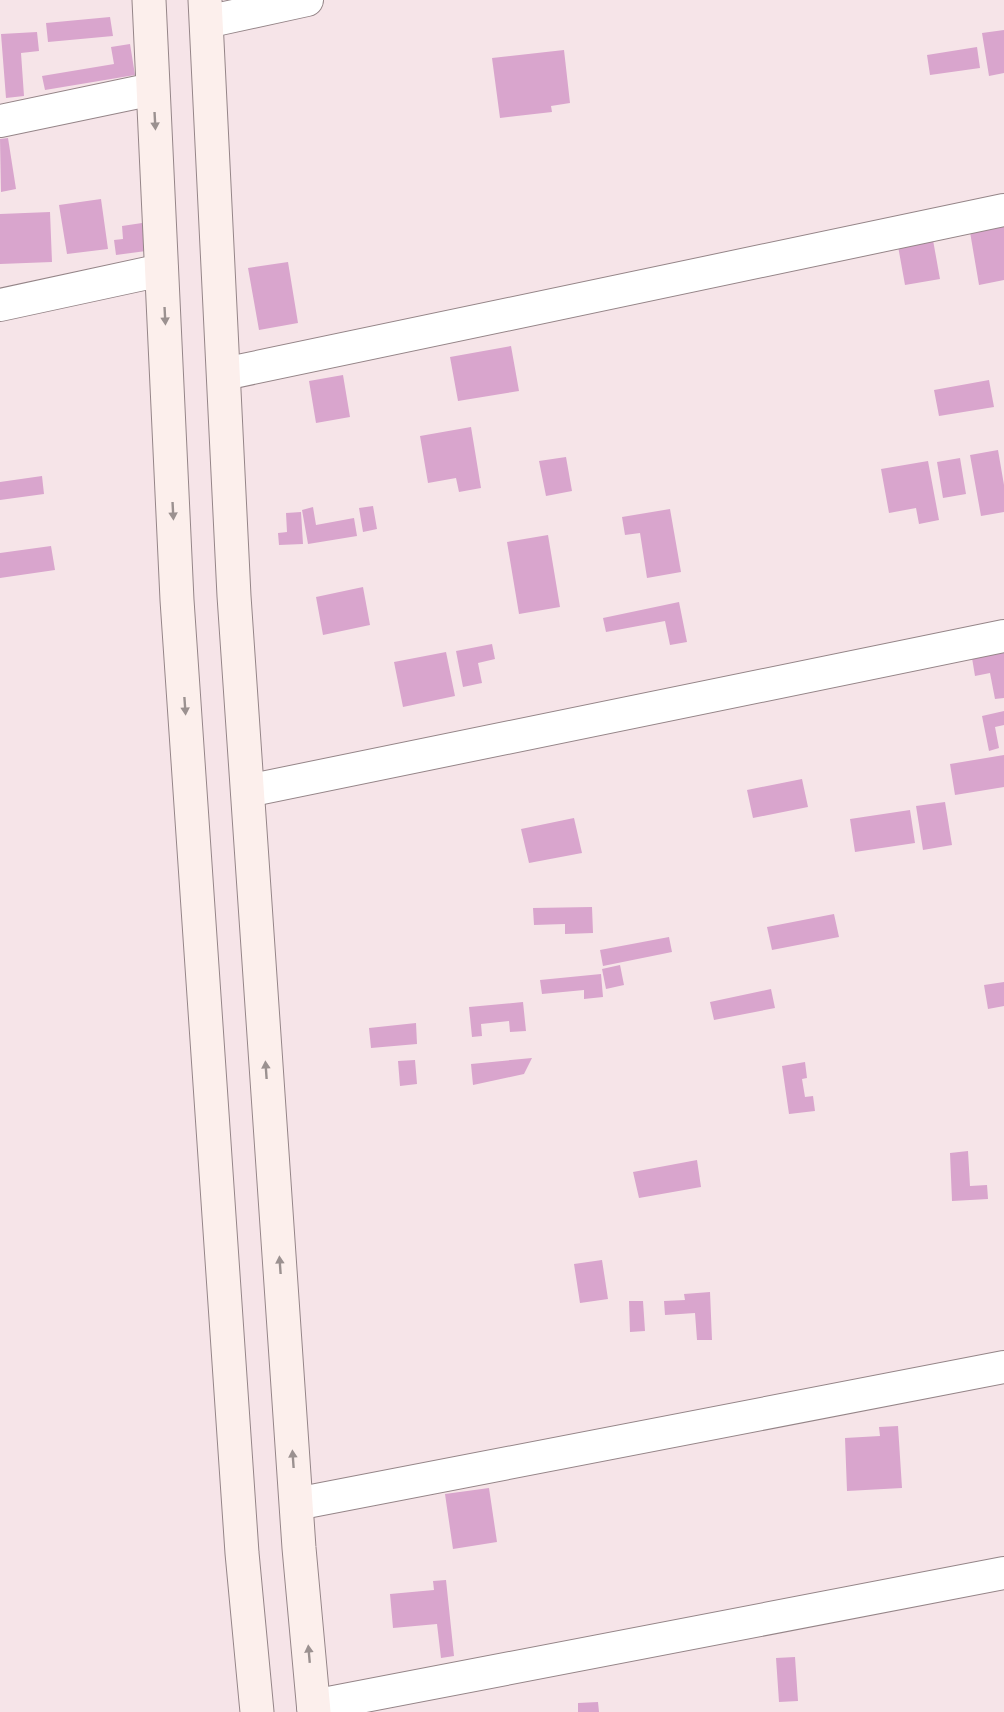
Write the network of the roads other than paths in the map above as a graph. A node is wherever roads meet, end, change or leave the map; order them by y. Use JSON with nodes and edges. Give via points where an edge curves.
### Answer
{"nodes":[{"id":1,"x":149,"y":0,"type":"edge"},
{"id":2,"x":307,"y":0,"type":"edge"},
{"id":3,"x":206,"y":11,"type":"edge"},
{"id":4,"x":153,"y":89,"type":"junction"},
{"id":5,"x":0,"y":121,"type":"edge"},
{"id":6,"x":1004,"y":210,"type":"edge"},
{"id":7,"x":162,"y":270,"type":"junction"},
{"id":8,"x":0,"y":305,"type":"edge"},
{"id":9,"x":224,"y":374,"type":"junction"},
{"id":10,"x":1004,"y":636,"type":"edge"},
{"id":11,"x":247,"y":790,"type":"junction"},
{"id":12,"x":1004,"y":1367,"type":"edge"},
{"id":13,"x":296,"y":1504,"type":"junction"},
{"id":14,"x":1004,"y":1573,"type":"edge"},
{"id":15,"x":314,"y":1709,"type":"edge"},
{"id":16,"x":257,"y":1712,"type":"edge"}],
"edges":[{"from":1,"to":4,"type":"main road"},
{"from":2,"to":3,"type":"street"},
{"from":3,"to":9,"type":"main road"},
{"from":4,"to":5,"type":"street"},
{"from":4,"to":7,"type":"main road","one_way":true},
{"from":6,"to":9,"type":"street"},
{"from":7,"to":8,"type":"street"},
{"from":7,"to":16,"type":"main road","one_way":true,"via":[[178,612]]},
{"from":9,"to":11,"type":"main road"},
{"from":10,"to":11,"type":"street"},
{"from":13,"to":11,"type":"main road","one_way":true},
{"from":12,"to":13,"type":"street"},
{"from":15,"to":13,"type":"main road","one_way":true},
{"from":14,"to":15,"type":"street"}]}
